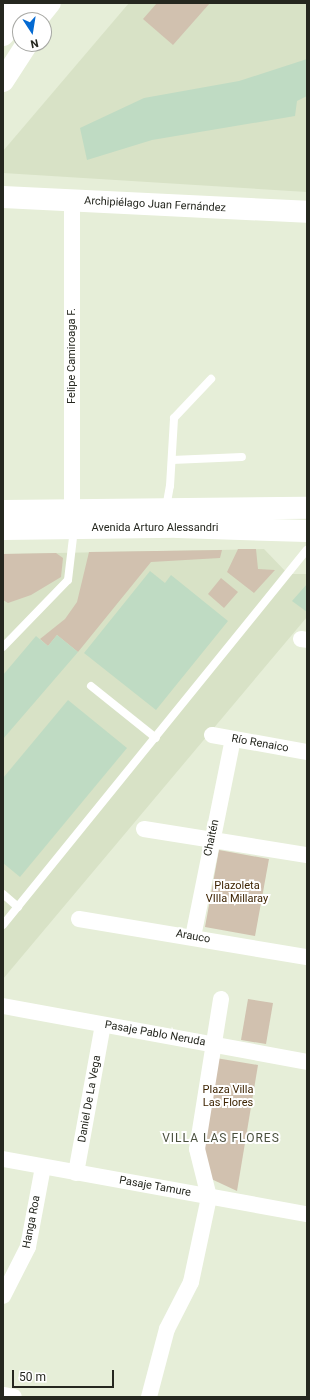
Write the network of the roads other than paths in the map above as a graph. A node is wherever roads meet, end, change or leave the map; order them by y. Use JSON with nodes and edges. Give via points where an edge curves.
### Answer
{"nodes":[{"id":1,"x":9,"y":3,"type":"edge"},
{"id":2,"x":29,"y":3,"type":"edge"},
{"id":3,"x":50,"y":3,"type":"edge"},
{"id":4,"x":54,"y":3,"type":"edge"},
{"id":5,"x":3,"y":9,"type":"edge"},
{"id":6,"x":43,"y":12,"type":"edge"},
{"id":7,"x":48,"y":12,"type":"edge"},
{"id":8,"x":3,"y":34,"type":"edge"},
{"id":9,"x":12,"y":50,"type":"edge"},
{"id":10,"x":22,"y":52,"type":"edge"},
{"id":11,"x":3,"y":61,"type":"edge"},
{"id":12,"x":3,"y":81,"type":"edge"},
{"id":13,"x":3,"y":198,"type":"edge"},
{"id":14,"x":72,"y":201,"type":"junction"},
{"id":15,"x":307,"y":212,"type":"edge"},
{"id":16,"x":211,"y":379,"type":"dead end"},
{"id":17,"x":242,"y":457,"type":"dead end"},
{"id":18,"x":172,"y":460,"type":"junction"},
{"id":19,"x":307,"y":508,"type":"edge"},
{"id":20,"x":166,"y":509,"type":"junction"},
{"id":21,"x":3,"y":511,"type":"edge"},
{"id":22,"x":73,"y":519,"type":"junction"},
{"id":23,"x":3,"y":528,"type":"edge"},
{"id":24,"x":307,"y":531,"type":"edge"},
{"id":25,"x":307,"y":550,"type":"edge"},
{"id":26,"x":3,"y":647,"type":"edge"},
{"id":27,"x":91,"y":686,"type":"dead end"},
{"id":28,"x":212,"y":735,"type":"dead end"},
{"id":29,"x":156,"y":738,"type":"junction"},
{"id":30,"x":233,"y":739,"type":"junction"},
{"id":31,"x":307,"y":752,"type":"edge"},
{"id":32,"x":144,"y":829,"type":"dead end"},
{"id":33,"x":212,"y":838,"type":"junction"},
{"id":34,"x":307,"y":855,"type":"edge"},
{"id":35,"x":3,"y":894,"type":"edge"},
{"id":36,"x":18,"y":906,"type":"junction"},
{"id":37,"x":79,"y":918,"type":"dead end"},
{"id":38,"x":3,"y":925,"type":"edge"},
{"id":39,"x":193,"y":937,"type":"junction"},
{"id":40,"x":307,"y":957,"type":"edge"},
{"id":41,"x":221,"y":999,"type":"dead end"},
{"id":42,"x":3,"y":1006,"type":"edge"},
{"id":43,"x":103,"y":1024,"type":"junction"},
{"id":44,"x":214,"y":1045,"type":"junction"},
{"id":45,"x":307,"y":1062,"type":"edge"},
{"id":46,"x":3,"y":1159,"type":"edge"},
{"id":47,"x":43,"y":1167,"type":"junction"},
{"id":48,"x":76,"y":1173,"type":"junction"},
{"id":49,"x":209,"y":1196,"type":"junction"},
{"id":50,"x":307,"y":1214,"type":"edge"},
{"id":51,"x":3,"y":1296,"type":"edge"},
{"id":52,"x":3,"y":1395,"type":"edge"},
{"id":53,"x":14,"y":1397,"type":"edge"},
{"id":54,"x":149,"y":1397,"type":"edge"}],
"edges":[{"from":1,"to":5,"type":"main road"},
{"from":2,"to":8,"type":"main road"},
{"from":3,"to":6,"type":"main road"},
{"from":4,"to":7,"type":"main road"},
{"from":9,"to":11,"type":"main road"},
{"from":10,"to":12,"type":"main road"},
{"from":13,"to":14,"type":"main road","name":"Archipiélago Juan Fernández"},
{"from":14,"to":15,"type":"main road","name":"Archipiélago Juan Fernández"},
{"from":14,"to":22,"type":"street","name":"Felipe Camiroaga F."},
{"from":16,"to":18,"type":"lane","via":[[174,418]]},
{"from":17,"to":18,"type":"lane"},
{"from":18,"to":20,"type":"lane"},
{"from":19,"to":20,"type":"main road","name":"Avenida Arturo Alessandri"},
{"from":20,"to":22,"type":"main road","name":"Avenida Arturo Alessandri"},
{"from":21,"to":22,"type":"main road","name":"Avenida Arturo Alessandri"},
{"from":22,"to":23,"type":"main road","name":"Avenida Arturo Alessandri"},
{"from":22,"to":24,"type":"main road","name":"Avenida Arturo Alessandri"},
{"from":22,"to":26,"type":"lane","via":[[68,580]]},
{"from":25,"to":29,"type":"lane"},
{"from":27,"to":29,"type":"lane"},
{"from":28,"to":30,"type":"street","name":"Río Renaico"},
{"from":29,"to":36,"type":"lane"},
{"from":30,"to":31,"type":"street","name":"Río Renaico"},
{"from":30,"to":33,"type":"street","name":"Chaitén"},
{"from":32,"to":33,"type":"street"},
{"from":33,"to":34,"type":"street"},
{"from":33,"to":39,"type":"street","name":"Chaitén"},
{"from":35,"to":36,"type":"lane"},
{"from":36,"to":38,"type":"lane"},
{"from":37,"to":39,"type":"street","name":"Arauco"},
{"from":39,"to":40,"type":"street","name":"Arauco"},
{"from":41,"to":44,"type":"street"},
{"from":42,"to":43,"type":"street","name":"Pasaje Pablo Neruda"},
{"from":43,"to":44,"type":"street","name":"Pasaje Pablo Neruda"},
{"from":43,"to":48,"type":"street","name":"Daniel De La Vega"},
{"from":44,"to":45,"type":"street","name":"Pasaje Pablo Neruda"},
{"from":44,"to":49,"type":"street","via":[[198,1149]]},
{"from":46,"to":47,"type":"street","name":"Pasaje Tamure"},
{"from":47,"to":48,"type":"street","name":"Pasaje Tamure"},
{"from":47,"to":51,"type":"street","name":"Hanga Roa","via":[[28,1247]]},
{"from":48,"to":49,"type":"street","name":"Pasaje Tamure"},
{"from":49,"to":50,"type":"street","name":"Pasaje Tamure"},
{"from":49,"to":54,"type":"street","via":[[191,1282],[167,1329]]},
{"from":52,"to":53,"type":"street"}]}
